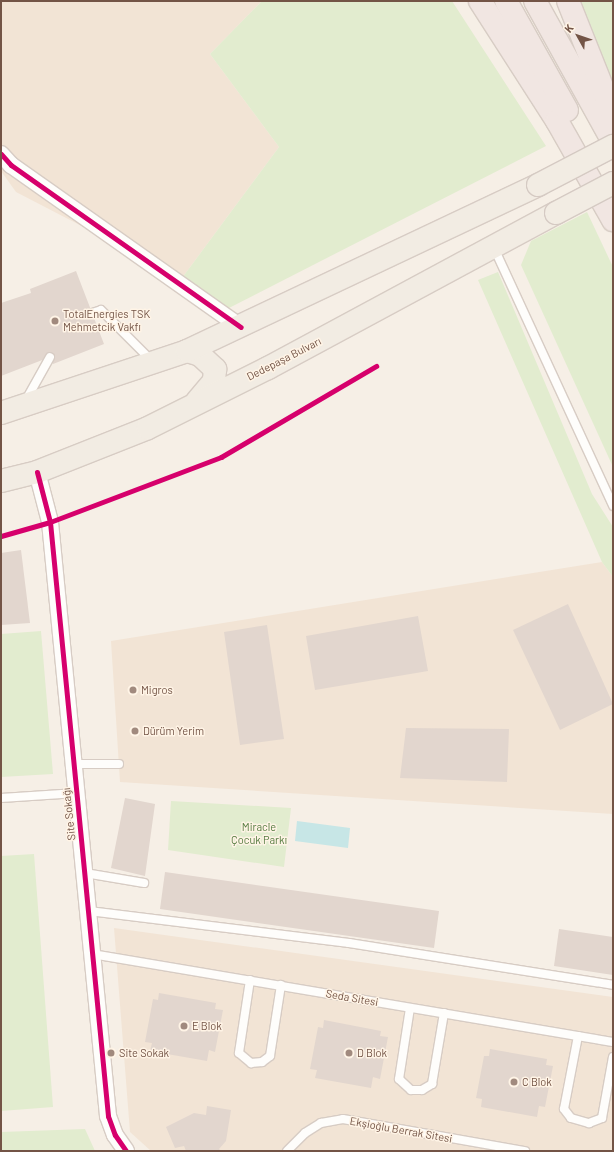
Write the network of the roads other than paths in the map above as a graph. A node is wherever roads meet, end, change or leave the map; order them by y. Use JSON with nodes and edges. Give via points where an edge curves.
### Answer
{"nodes":[{"id":1,"x":480,"y":1,"type":"edge"},
{"id":2,"x":506,"y":1,"type":"edge"},
{"id":3,"x":535,"y":1,"type":"edge"},
{"id":4,"x":568,"y":1,"type":"edge"},
{"id":5,"x":613,"y":114,"type":"edge"},
{"id":6,"x":613,"y":142,"type":"edge"},
{"id":7,"x":613,"y":146,"type":"edge"},
{"id":8,"x":1,"y":154,"type":"edge"},
{"id":9,"x":613,"y":183,"type":"edge"},
{"id":10,"x":613,"y":213,"type":"edge"},
{"id":11,"x":613,"y":220,"type":"edge"},
{"id":12,"x":494,"y":247,"type":"junction"},
{"id":13,"x":92,"y":313,"type":"dead end"},
{"id":14,"x":241,"y":327,"type":"junction"},
{"id":15,"x":187,"y":351,"type":"junction"},
{"id":16,"x":50,"y":357,"type":"dead end"},
{"id":17,"x":153,"y":362,"type":"junction"},
{"id":18,"x":194,"y":404,"type":"junction"},
{"id":19,"x":22,"y":406,"type":"junction"},
{"id":20,"x":1,"y":413,"type":"edge"},
{"id":21,"x":37,"y":472,"type":"junction"},
{"id":22,"x":1,"y":481,"type":"edge"},
{"id":23,"x":613,"y":506,"type":"edge"},
{"id":24,"x":74,"y":764,"type":"junction"},
{"id":25,"x":119,"y":764,"type":"dead end"},
{"id":26,"x":77,"y":793,"type":"junction"},
{"id":27,"x":1,"y":798,"type":"edge"},
{"id":28,"x":85,"y":873,"type":"junction"},
{"id":29,"x":144,"y":883,"type":"dead end"},
{"id":30,"x":89,"y":910,"type":"junction"},
{"id":31,"x":92,"y":954,"type":"junction"},
{"id":32,"x":250,"y":980,"type":"junction"},
{"id":33,"x":613,"y":985,"type":"edge"},
{"id":34,"x":281,"y":986,"type":"junction"},
{"id":35,"x":410,"y":1008,"type":"junction"},
{"id":36,"x":444,"y":1013,"type":"junction"},
{"id":37,"x":578,"y":1036,"type":"junction"},
{"id":38,"x":613,"y":1042,"type":"edge"},
{"id":39,"x":613,"y":1057,"type":"edge"},
{"id":40,"x":126,"y":1151,"type":"edge"},
{"id":41,"x":287,"y":1151,"type":"edge"},
{"id":42,"x":525,"y":1151,"type":"edge"}],
"edges":[{"from":1,"to":11,"type":"highway","via":[[557,121]]},
{"from":2,"to":10,"type":"highway","via":[[580,133]]},
{"from":3,"to":6,"type":"highway"},
{"from":4,"to":5,"type":"highway"},
{"from":7,"to":14,"type":"main road","bridge":true,"via":[[538,185]]},
{"from":8,"to":14,"type":"street","via":[[11,165]]},
{"from":9,"to":12,"type":"main road","name":"Dedepaşa Bulvarı","bridge":true},
{"from":12,"to":18,"type":"main road","name":"Dedepaşa Bulvarı"},
{"from":12,"to":23,"type":"lane"},
{"from":13,"to":17,"type":"lane","via":[[101,310]]},
{"from":14,"to":15,"type":"main road"},
{"from":15,"to":17,"type":"main road"},
{"from":15,"to":18,"type":"main road","via":[[200,355],[215,369],[214,381]]},
{"from":16,"to":19,"type":"lane"},
{"from":17,"to":19,"type":"main road"},
{"from":18,"to":21,"type":"main road","name":"Dedepaşa Bulvarı","via":[[148,428]]},
{"from":19,"to":20,"type":"main road"},
{"from":21,"to":22,"type":"main road","name":"Dedepaşa Bulvarı"},
{"from":21,"to":24,"type":"street","name":"Site Sokağı","via":[[50,522]]},
{"from":24,"to":25,"type":"lane"},
{"from":24,"to":26,"type":"street","name":"Site Sokağı"},
{"from":26,"to":27,"type":"lane"},
{"from":26,"to":28,"type":"street","name":"Site Sokağı"},
{"from":28,"to":29,"type":"lane"},
{"from":28,"to":30,"type":"street","name":"Site Sokağı"},
{"from":30,"to":31,"type":"street","name":"Site Sokağı"},
{"from":30,"to":33,"type":"lane","via":[[349,944]]},
{"from":31,"to":32,"type":"lane","name":"Seda Sitesi"},
{"from":31,"to":40,"type":"street","name":"Site Sokağı","via":[[108,1116],[115,1135]]},
{"from":32,"to":34,"type":"lane","name":"Seda Sitesi"},
{"from":32,"to":34,"type":"lane","via":[[239,1053],[251,1063],[262,1062],[270,1056]]},
{"from":34,"to":35,"type":"lane","name":"Seda Sitesi"},
{"from":35,"to":36,"type":"lane","name":"Seda Sitesi"},
{"from":35,"to":36,"type":"lane","via":[[399,1079],[412,1090],[422,1090],[432,1084]]},
{"from":36,"to":37,"type":"lane","name":"Seda Sitesi"},
{"from":37,"to":38,"type":"lane","name":"Seda Sitesi"},
{"from":37,"to":39,"type":"lane","via":[[564,1109],[572,1118],[589,1123],[602,1118]]},
{"from":41,"to":42,"type":"lane","name":"Ekşioğlu Berrak Sitesi","via":[[305,1133],[321,1123],[343,1119]]}]}
